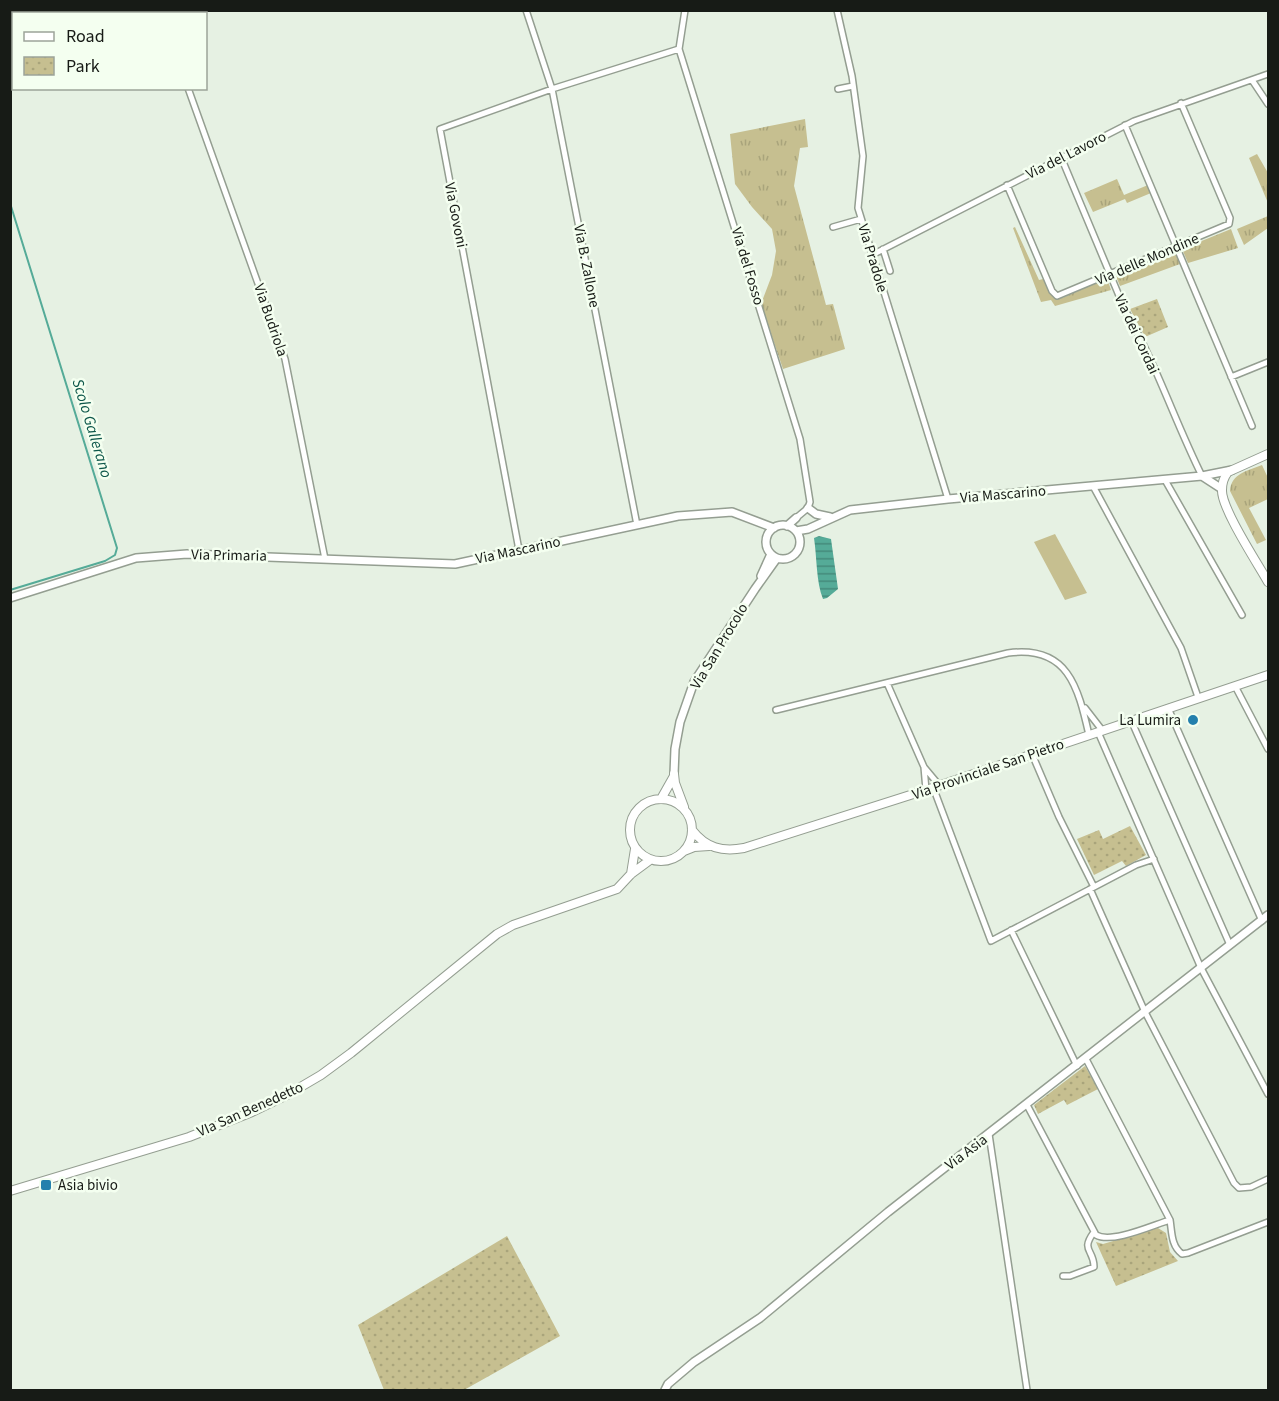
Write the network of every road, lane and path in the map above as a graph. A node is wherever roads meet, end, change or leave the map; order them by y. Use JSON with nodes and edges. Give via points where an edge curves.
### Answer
{"nodes":[{"id":1,"x":526,"y":10,"type":"edge"},
{"id":2,"x":685,"y":10,"type":"edge"},
{"id":3,"x":837,"y":10,"type":"edge"},
{"id":4,"x":680,"y":49,"type":"junction"},
{"id":5,"x":1269,"y":75,"type":"edge"},
{"id":6,"x":1252,"y":80,"type":"junction"},
{"id":7,"x":854,"y":86,"type":"junction"},
{"id":8,"x":552,"y":89,"type":"junction"},
{"id":9,"x":838,"y":89,"type":"dead end"},
{"id":10,"x":189,"y":90,"type":"edge"},
{"id":11,"x":1181,"y":103,"type":"junction"},
{"id":12,"x":1269,"y":104,"type":"edge"},
{"id":13,"x":1125,"y":125,"type":"junction"},
{"id":14,"x":1061,"y":158,"type":"junction"},
{"id":15,"x":1007,"y":185,"type":"junction"},
{"id":16,"x":861,"y":219,"type":"junction"},
{"id":17,"x":833,"y":227,"type":"dead end"},
{"id":18,"x":1177,"y":246,"type":"junction"},
{"id":19,"x":883,"y":249,"type":"junction"},
{"id":20,"x":872,"y":255,"type":"junction"},
{"id":21,"x":890,"y":271,"type":"dead end"},
{"id":22,"x":1110,"y":274,"type":"junction"},
{"id":23,"x":1269,"y":362,"type":"edge"},
{"id":24,"x":1232,"y":376,"type":"junction"},
{"id":25,"x":1252,"y":426,"type":"dead end"},
{"id":26,"x":1269,"y":454,"type":"edge"},
{"id":27,"x":1232,"y":470,"type":"junction"},
{"id":28,"x":1202,"y":477,"type":"junction"},
{"id":29,"x":1165,"y":480,"type":"junction"},
{"id":30,"x":1093,"y":486,"type":"junction"},
{"id":31,"x":1222,"y":489,"type":"junction"},
{"id":32,"x":948,"y":499,"type":"junction"},
{"id":33,"x":808,"y":508,"type":"junction"},
{"id":34,"x":830,"y":517,"type":"junction"},
{"id":35,"x":796,"y":518,"type":"joint"},
{"id":36,"x":757,"y":520,"type":"junction"},
{"id":37,"x":638,"y":525,"type":"junction"},
{"id":38,"x":774,"y":528,"type":"junction"},
{"id":39,"x":794,"y":531,"type":"junction"},
{"id":40,"x":768,"y":534,"type":"junction"},
{"id":41,"x":519,"y":550,"type":"junction"},
{"id":42,"x":774,"y":556,"type":"junction"},
{"id":43,"x":325,"y":559,"type":"junction"},
{"id":44,"x":455,"y":564,"type":"joint"},
{"id":45,"x":1269,"y":582,"type":"edge"},
{"id":46,"x":10,"y":598,"type":"edge"},
{"id":47,"x":1242,"y":615,"type":"dead end"},
{"id":48,"x":1267,"y":675,"type":"edge"},
{"id":49,"x":887,"y":683,"type":"junction"},
{"id":50,"x":1235,"y":686,"type":"junction"},
{"id":51,"x":1198,"y":697,"type":"junction"},
{"id":52,"x":1084,"y":707,"type":"junction"},
{"id":53,"x":1168,"y":708,"type":"junction"},
{"id":54,"x":776,"y":710,"type":"dead end"},
{"id":55,"x":1131,"y":720,"type":"junction"},
{"id":56,"x":1100,"y":731,"type":"junction"},
{"id":57,"x":1089,"y":735,"type":"junction"},
{"id":58,"x":1269,"y":749,"type":"edge"},
{"id":59,"x":1032,"y":754,"type":"junction"},
{"id":60,"x":924,"y":766,"type":"junction"},
{"id":61,"x":674,"y":774,"type":"junction"},
{"id":62,"x":933,"y":788,"type":"junction"},
{"id":63,"x":661,"y":799,"type":"junction"},
{"id":64,"x":685,"y":810,"type":"junction"},
{"id":65,"x":692,"y":830,"type":"junction"},
{"id":66,"x":709,"y":846,"type":"junction"},
{"id":67,"x":635,"y":849,"type":"junction"},
{"id":68,"x":684,"y":851,"type":"junction"},
{"id":69,"x":1154,"y":859,"type":"junction"},
{"id":70,"x":650,"y":860,"type":"junction"},
{"id":71,"x":631,"y":874,"type":"junction"},
{"id":72,"x":1092,"y":888,"type":"junction"},
{"id":73,"x":1269,"y":915,"type":"edge"},
{"id":74,"x":1262,"y":921,"type":"junction"},
{"id":75,"x":1011,"y":930,"type":"junction"},
{"id":76,"x":1230,"y":945,"type":"junction"},
{"id":77,"x":1201,"y":968,"type":"junction"},
{"id":78,"x":1145,"y":1012,"type":"junction"},
{"id":79,"x":1086,"y":1059,"type":"junction"},
{"id":80,"x":1077,"y":1066,"type":"junction"},
{"id":81,"x":1269,"y":1094,"type":"edge"},
{"id":82,"x":1027,"y":1105,"type":"junction"},
{"id":83,"x":989,"y":1134,"type":"junction"},
{"id":84,"x":1269,"y":1179,"type":"edge"},
{"id":85,"x":10,"y":1191,"type":"edge"},
{"id":86,"x":1170,"y":1220,"type":"junction"},
{"id":87,"x":1269,"y":1222,"type":"edge"},
{"id":88,"x":1094,"y":1232,"type":"junction"},
{"id":89,"x":1063,"y":1276,"type":"dead end"},
{"id":90,"x":665,"y":1390,"type":"edge"},
{"id":91,"x":1027,"y":1390,"type":"edge"}],
"edges":[{"from":1,"to":8,"type":"street","name":"Via B. Zallone"},
{"from":2,"to":4,"type":"street","name":"Via del Fosso"},
{"from":3,"to":7,"type":"street","name":"Via Pradole"},
{"from":4,"to":8,"type":"street","name":"Via Govoni"},
{"from":4,"to":33,"type":"street","name":"Via del Fosso","via":[[796,420],[810,494]]},
{"from":5,"to":6,"type":"street","name":"Via del Lavoro"},
{"from":6,"to":11,"type":"street","name":"Via del Lavoro"},
{"from":6,"to":12,"type":"street"},
{"from":7,"to":9,"type":"street"},
{"from":7,"to":16,"type":"street","name":"Via Pradole","via":[[862,156],[858,208]]},
{"from":8,"to":37,"type":"street","name":"Via B. Zallone"},
{"from":8,"to":41,"type":"street","name":"Via Govoni","via":[[440,129]]},
{"from":10,"to":43,"type":"street","name":"Via Budriola","via":[[285,359]]},
{"from":11,"to":13,"type":"street","name":"Via del Lavoro"},
{"from":11,"to":18,"type":"street","name":"Via delle Mondine","via":[[1231,221]]},
{"from":13,"to":14,"type":"street","name":"Via del Lavoro"},
{"from":13,"to":18,"type":"street"},
{"from":14,"to":15,"type":"street","name":"Via del Lavoro"},
{"from":14,"to":22,"type":"street","name":"Via dei Cordai"},
{"from":15,"to":19,"type":"street","name":"Via del Lavoro"},
{"from":15,"to":22,"type":"street","name":"Via delle Mondine","via":[[1055,296]]},
{"from":16,"to":17,"type":"street"},
{"from":16,"to":20,"type":"street","name":"Via Pradole"},
{"from":18,"to":22,"type":"street","name":"Via delle Mondine"},
{"from":18,"to":24,"type":"street"},
{"from":19,"to":20,"type":"street","name":"Via del Lavoro"},
{"from":19,"to":21,"type":"street"},
{"from":20,"to":32,"type":"street","name":"Via Pradole"},
{"from":22,"to":28,"type":"street","name":"Via dei Cordai"},
{"from":23,"to":24,"type":"street"},
{"from":24,"to":25,"type":"street"},
{"from":26,"to":27,"type":"main road"},
{"from":27,"to":28,"type":"street","name":"Via Mascarino"},
{"from":27,"to":31,"type":"main road"},
{"from":28,"to":29,"type":"street","name":"Via Mascarino"},
{"from":28,"to":31,"type":"street"},
{"from":29,"to":30,"type":"street","name":"Via Mascarino"},
{"from":29,"to":47,"type":"street"},
{"from":30,"to":32,"type":"street","name":"Via Mascarino"},
{"from":30,"to":51,"type":"street","via":[[1181,648]]},
{"from":31,"to":45,"type":"main road","via":[[1230,514]]},
{"from":32,"to":34,"type":"street","name":"Via Mascarino","via":[[849,510]]},
{"from":33,"to":34,"type":"street"},
{"from":33,"to":35,"type":"street"},
{"from":34,"to":39,"type":"street","name":"Via Mascarino","via":[[808,529]]},
{"from":35,"to":39,"type":"street"},
{"from":36,"to":37,"type":"street","name":"Via Mascarino","via":[[732,512],[678,516]]},
{"from":36,"to":38,"type":"street","name":"Via Mascarino"},
{"from":36,"to":40,"type":"street"},
{"from":37,"to":41,"type":"street","name":"Via Mascarino"},
{"from":38,"to":39,"type":"street"},
{"from":38,"to":40,"type":"street"},
{"from":39,"to":42,"type":"street","via":[[799,549],[788,559]]},
{"from":40,"to":42,"type":"street","via":[[766,545]]},
{"from":41,"to":44,"type":"street","name":"Via Mascarino"},
{"from":42,"to":61,"type":"street","name":"Via San Procolo","via":[[694,682],[680,722]]},
{"from":43,"to":44,"type":"street","name":"Via Primaria"},
{"from":43,"to":46,"type":"street","name":"Via Primaria","via":[[187,554],[136,558]]},
{"from":48,"to":50,"type":"main road","name":"Via Provinciale San Pietro"},
{"from":49,"to":52,"type":"street","via":[[1008,653],[1033,652],[1062,668]]},
{"from":49,"to":54,"type":"street"},
{"from":49,"to":60,"type":"street"},
{"from":50,"to":51,"type":"main road","name":"Via Provinciale San Pietro"},
{"from":50,"to":58,"type":"street"},
{"from":51,"to":53,"type":"main road","name":"Via Provinciale San Pietro"},
{"from":52,"to":56,"type":"street"},
{"from":52,"to":57,"type":"street"},
{"from":53,"to":55,"type":"main road","name":"Via Provinciale San Pietro"},
{"from":53,"to":74,"type":"street"},
{"from":55,"to":56,"type":"main road","name":"Via Provinciale San Pietro"},
{"from":55,"to":76,"type":"street"},
{"from":56,"to":57,"type":"main road","name":"Via Provinciale San Pietro"},
{"from":56,"to":69,"type":"street"},
{"from":57,"to":59,"type":"main road","name":"Via Provinciale San Pietro"},
{"from":59,"to":62,"type":"main road","name":"Via Provinciale San Pietro"},
{"from":59,"to":72,"type":"street"},
{"from":60,"to":62,"type":"street"},
{"from":60,"to":62,"type":"street"},
{"from":61,"to":63,"type":"main road"},
{"from":61,"to":64,"type":"main road"},
{"from":62,"to":66,"type":"main road","name":"Via Provinciale San Pietro","via":[[744,848]]},
{"from":62,"to":75,"type":"street","via":[[991,940]]},
{"from":63,"to":64,"type":"main road"},
{"from":63,"to":67,"type":"main road","via":[[643,805],[633,815],[629,832]]},
{"from":64,"to":65,"type":"main road"},
{"from":65,"to":66,"type":"main road"},
{"from":65,"to":68,"type":"main road"},
{"from":66,"to":68,"type":"main road","name":"Via Provinciale San Pietro"},
{"from":67,"to":70,"type":"main road"},
{"from":67,"to":71,"type":"main road"},
{"from":68,"to":70,"type":"main road","via":[[672,860]]},
{"from":69,"to":72,"type":"street"},
{"from":69,"to":77,"type":"street"},
{"from":70,"to":71,"type":"main road"},
{"from":71,"to":85,"type":"main road","name":"VIa San Benedetto","via":[[617,889],[497,934],[351,1053],[287,1095],[189,1137]]},
{"from":72,"to":75,"type":"street"},
{"from":72,"to":78,"type":"street"},
{"from":73,"to":74,"type":"street","name":"Via Asia"},
{"from":74,"to":76,"type":"street","name":"Via Asia"},
{"from":75,"to":80,"type":"street"},
{"from":76,"to":77,"type":"street","name":"Via Asia"},
{"from":77,"to":78,"type":"street","name":"Via Asia"},
{"from":77,"to":81,"type":"street"},
{"from":78,"to":79,"type":"street","name":"Via Asia"},
{"from":78,"to":84,"type":"street","via":[[1234,1183],[1243,1189]]},
{"from":79,"to":80,"type":"street","name":"Via Asia"},
{"from":79,"to":86,"type":"street"},
{"from":80,"to":82,"type":"street","name":"Via Asia"},
{"from":82,"to":83,"type":"street","name":"Via Asia"},
{"from":82,"to":88,"type":"street"},
{"from":83,"to":90,"type":"street","name":"Via Asia","via":[[760,1318],[694,1362]]},
{"from":83,"to":91,"type":"street"},
{"from":86,"to":87,"type":"street","via":[[1174,1245],[1182,1254]]},
{"from":86,"to":88,"type":"street","via":[[1113,1237],[1102,1238]]},
{"from":88,"to":89,"type":"street","via":[[1087,1245],[1094,1267]]}]}
